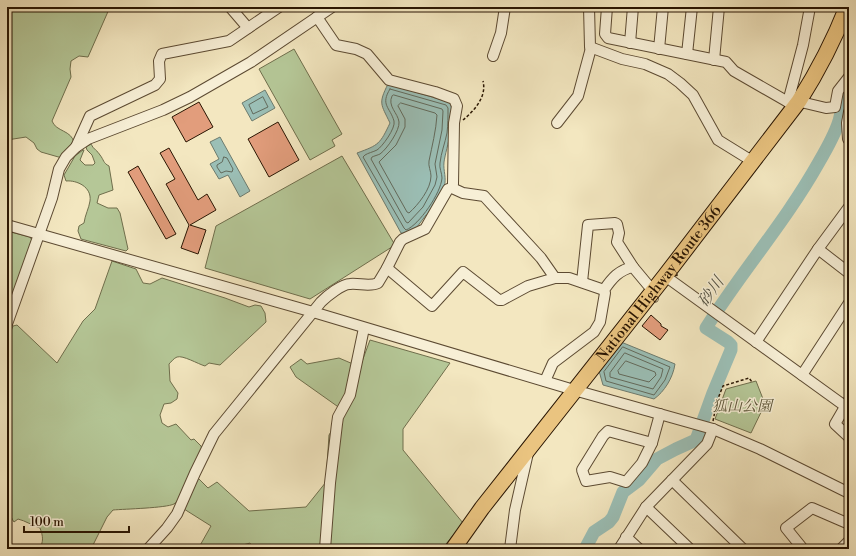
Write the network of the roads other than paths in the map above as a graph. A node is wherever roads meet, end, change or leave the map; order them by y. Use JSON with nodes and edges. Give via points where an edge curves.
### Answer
{"nodes":[{"id":1,"x":230,"y":7,"type":"edge"},
{"id":2,"x":279,"y":7,"type":"edge"},
{"id":3,"x":332,"y":7,"type":"edge"},
{"id":4,"x":505,"y":7,"type":"edge"},
{"id":5,"x":589,"y":7,"type":"edge"},
{"id":6,"x":607,"y":7,"type":"edge"},
{"id":7,"x":633,"y":7,"type":"edge"},
{"id":8,"x":663,"y":7,"type":"edge"},
{"id":9,"x":692,"y":7,"type":"edge"},
{"id":10,"x":719,"y":7,"type":"edge"},
{"id":11,"x":810,"y":7,"type":"edge"},
{"id":12,"x":847,"y":7,"type":"edge"},
{"id":13,"x":318,"y":17,"type":"junction"},
{"id":14,"x":844,"y":25,"type":"edge"},
{"id":15,"x":248,"y":28,"type":"junction"},
{"id":16,"x":630,"y":43,"type":"junction"},
{"id":17,"x":592,"y":48,"type":"junction"},
{"id":18,"x":658,"y":49,"type":"junction"},
{"id":19,"x":687,"y":54,"type":"junction"},
{"id":20,"x":493,"y":56,"type":"dead end"},
{"id":21,"x":714,"y":60,"type":"junction"},
{"id":22,"x":849,"y":77,"type":"edge"},
{"id":23,"x":796,"y":104,"type":"junction"},
{"id":24,"x":849,"y":112,"type":"edge"},
{"id":25,"x":557,"y":123,"type":"dead end"},
{"id":26,"x":849,"y":140,"type":"edge"},
{"id":27,"x":76,"y":147,"type":"junction"},
{"id":28,"x":752,"y":161,"type":"junction"},
{"id":29,"x":452,"y":188,"type":"junction"},
{"id":30,"x":849,"y":207,"type":"edge"},
{"id":31,"x":7,"y":225,"type":"edge"},
{"id":32,"x":39,"y":234,"type":"junction"},
{"id":33,"x":818,"y":249,"type":"junction"},
{"id":34,"x":633,"y":267,"type":"junction"},
{"id":35,"x":387,"y":268,"type":"junction"},
{"id":36,"x":849,"y":273,"type":"edge"},
{"id":37,"x":664,"y":276,"type":"junction"},
{"id":38,"x":555,"y":278,"type":"junction"},
{"id":39,"x":582,"y":282,"type":"junction"},
{"id":40,"x":604,"y":290,"type":"junction"},
{"id":41,"x":653,"y":291,"type":"junction"},
{"id":42,"x":849,"y":303,"type":"edge"},
{"id":43,"x":313,"y":312,"type":"junction"},
{"id":44,"x":7,"y":324,"type":"edge"},
{"id":45,"x":364,"y":328,"type":"junction"},
{"id":46,"x":756,"y":342,"type":"junction"},
{"id":47,"x":802,"y":375,"type":"junction"},
{"id":48,"x":545,"y":381,"type":"junction"},
{"id":49,"x":574,"y":390,"type":"junction"},
{"id":50,"x":848,"y":405,"type":"edge"},
{"id":51,"x":660,"y":414,"type":"junction"},
{"id":52,"x":710,"y":429,"type":"junction"},
{"id":53,"x":849,"y":437,"type":"edge"},
{"id":54,"x":652,"y":443,"type":"junction"},
{"id":55,"x":529,"y":450,"type":"junction"},
{"id":56,"x":672,"y":480,"type":"junction"},
{"id":57,"x":849,"y":493,"type":"edge"},
{"id":58,"x":646,"y":507,"type":"junction"},
{"id":59,"x":849,"y":524,"type":"edge"},
{"id":60,"x":626,"y":536,"type":"junction"},
{"id":61,"x":849,"y":541,"type":"edge"},
{"id":62,"x":148,"y":549,"type":"edge"},
{"id":63,"x":325,"y":549,"type":"edge"},
{"id":64,"x":453,"y":549,"type":"edge"},
{"id":65,"x":510,"y":549,"type":"edge"},
{"id":66,"x":619,"y":549,"type":"edge"},
{"id":67,"x":639,"y":549,"type":"edge"},
{"id":68,"x":690,"y":549,"type":"edge"},
{"id":69,"x":743,"y":549,"type":"edge"},
{"id":70,"x":803,"y":549,"type":"edge"},
{"id":71,"x":842,"y":549,"type":"edge"}],
"edges":[{"from":1,"to":15,"type":"street"},
{"from":2,"to":15,"type":"street"},
{"from":3,"to":13,"type":"street"},
{"from":4,"to":20,"type":"street","via":[[502,33]]},
{"from":5,"to":17,"type":"street"},
{"from":6,"to":16,"type":"street","via":[[606,36]]},
{"from":7,"to":16,"type":"street"},
{"from":8,"to":18,"type":"street"},
{"from":9,"to":19,"type":"street"},
{"from":10,"to":21,"type":"street"},
{"from":11,"to":23,"type":"street"},
{"from":12,"to":14,"type":"highway","name":"National Highway Route 366"},
{"from":13,"to":27,"type":"street","via":[[251,62],[190,97],[88,139]]},
{"from":13,"to":29,"type":"street","via":[[336,45],[367,54],[390,80],[451,97],[456,103]]},
{"from":14,"to":23,"type":"highway","name":"National Highway Route 366"},
{"from":15,"to":27,"type":"street","via":[[228,41],[162,54],[160,79],[155,85],[90,116]]},
{"from":16,"to":18,"type":"street"},
{"from":17,"to":25,"type":"street","via":[[578,96]]},
{"from":17,"to":28,"type":"street","via":[[645,64],[668,74],[693,95],[718,140]]},
{"from":18,"to":19,"type":"street"},
{"from":19,"to":21,"type":"street"},
{"from":21,"to":23,"type":"street","via":[[726,62],[734,71]]},
{"from":22,"to":23,"type":"street","via":[[838,91],[835,108]]},
{"from":23,"to":28,"type":"highway","name":"National Highway Route 366"},
{"from":24,"to":26,"type":"street"},
{"from":27,"to":32,"type":"street","via":[[59,169]]},
{"from":28,"to":37,"type":"highway","name":"National Highway Route 366"},
{"from":29,"to":35,"type":"street","via":[[443,196],[425,229],[400,242]]},
{"from":29,"to":38,"type":"street","via":[[463,193],[484,196],[541,258]]},
{"from":30,"to":33,"type":"street"},
{"from":31,"to":32,"type":"street"},
{"from":32,"to":43,"type":"street"},
{"from":32,"to":44,"type":"street"},
{"from":33,"to":36,"type":"street"},
{"from":33,"to":46,"type":"street"},
{"from":34,"to":39,"type":"street","via":[[617,242],[617,224],[588,225]]},
{"from":34,"to":40,"type":"street","via":[[619,272]]},
{"from":34,"to":41,"type":"street"},
{"from":35,"to":38,"type":"street","via":[[432,306],[463,272],[499,300],[528,286]]},
{"from":35,"to":43,"type":"street","via":[[378,283],[347,284],[326,296]]},
{"from":37,"to":41,"type":"highway","name":"National Highway Route 366"},
{"from":37,"to":46,"type":"street"},
{"from":38,"to":39,"type":"street","via":[[569,278]]},
{"from":39,"to":40,"type":"street"},
{"from":40,"to":48,"type":"street","via":[[600,322],[594,332],[553,362]]},
{"from":41,"to":49,"type":"highway","name":"National Highway Route 366"},
{"from":42,"to":47,"type":"street"},
{"from":43,"to":45,"type":"street"},
{"from":43,"to":62,"type":"street","via":[[214,434],[177,514]]},
{"from":45,"to":48,"type":"street"},
{"from":45,"to":63,"type":"street","via":[[350,395],[338,417]]},
{"from":46,"to":47,"type":"street"},
{"from":47,"to":50,"type":"street"},
{"from":48,"to":49,"type":"street"},
{"from":49,"to":51,"type":"street"},
{"from":49,"to":55,"type":"highway","name":"National Highway Route 366"},
{"from":50,"to":53,"type":"street","via":[[834,424]]},
{"from":51,"to":52,"type":"street"},
{"from":51,"to":54,"type":"street"},
{"from":52,"to":56,"type":"street","via":[[707,444]]},
{"from":52,"to":57,"type":"street","via":[[760,449]]},
{"from":54,"to":54,"type":"street","via":[[642,463],[626,482],[610,477],[586,481],[582,470],[608,431]]},
{"from":55,"to":64,"type":"highway","name":"National Highway Route 366"},
{"from":55,"to":65,"type":"street","via":[[515,510]]},
{"from":56,"to":58,"type":"street"},
{"from":56,"to":69,"type":"street"},
{"from":58,"to":60,"type":"street"},
{"from":58,"to":68,"type":"street"},
{"from":59,"to":70,"type":"street","via":[[812,508],[786,528]]},
{"from":60,"to":66,"type":"street"},
{"from":60,"to":67,"type":"street"},
{"from":61,"to":71,"type":"street"}]}
